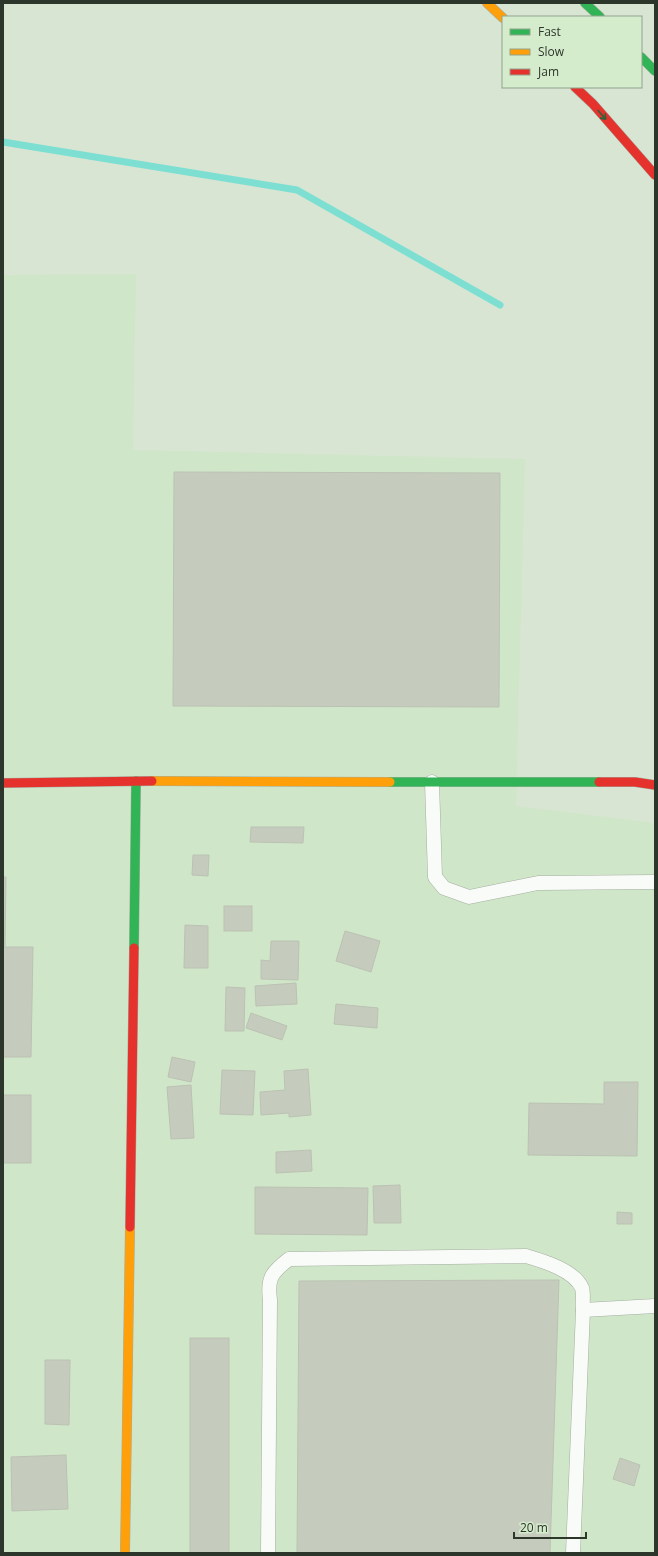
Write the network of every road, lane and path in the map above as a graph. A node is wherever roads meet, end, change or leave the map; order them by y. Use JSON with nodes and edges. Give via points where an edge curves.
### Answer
{"nodes":[{"id":1,"x":487,"y":3,"type":"edge"},
{"id":2,"x":585,"y":3,"type":"edge"},
{"id":3,"x":599,"y":16,"type":"edge"},
{"id":4,"x":502,"y":17,"type":"edge"},
{"id":5,"x":642,"y":58,"type":"edge"},
{"id":6,"x":655,"y":71,"type":"edge"},
{"id":7,"x":576,"y":88,"type":"edge"},
{"id":8,"x":655,"y":176,"type":"edge"},
{"id":9,"x":136,"y":781,"type":"junction"},
{"id":10,"x":432,"y":782,"type":"junction"},
{"id":11,"x":3,"y":783,"type":"edge"},
{"id":12,"x":655,"y":785,"type":"edge"},
{"id":13,"x":655,"y":882,"type":"edge"},
{"id":14,"x":655,"y":1306,"type":"edge"},
{"id":15,"x":583,"y":1310,"type":"junction"},
{"id":16,"x":125,"y":1553,"type":"edge"},
{"id":17,"x":268,"y":1553,"type":"edge"},
{"id":18,"x":573,"y":1553,"type":"edge"}],
"edges":[{"from":1,"to":4,"type":"street"},
{"from":2,"to":3,"type":"street"},
{"from":5,"to":6,"type":"street"},
{"from":7,"to":8,"type":"street","one_way":true},
{"from":9,"to":10,"type":"street"},
{"from":9,"to":11,"type":"street"},
{"from":9,"to":16,"type":"street"},
{"from":10,"to":12,"type":"street","via":[[635,782]]},
{"from":10,"to":13,"type":"lane","via":[[435,876],[444,888],[469,897],[538,883]]},
{"from":14,"to":15,"type":"lane"},
{"from":15,"to":17,"type":"lane","via":[[582,1288],[571,1276],[552,1263],[526,1256],[289,1259],[274,1270],[268,1286]]},
{"from":15,"to":18,"type":"lane"}]}
